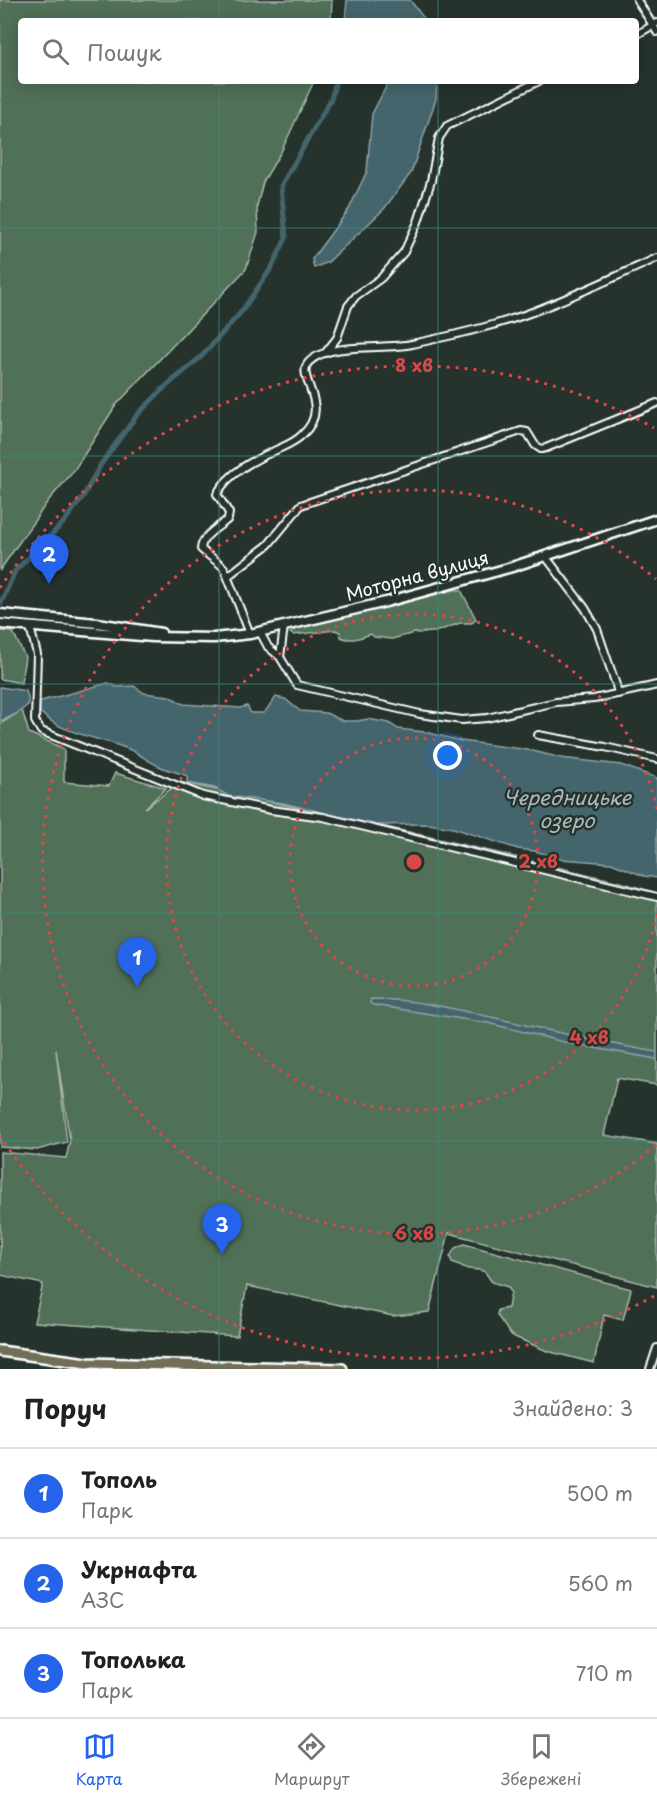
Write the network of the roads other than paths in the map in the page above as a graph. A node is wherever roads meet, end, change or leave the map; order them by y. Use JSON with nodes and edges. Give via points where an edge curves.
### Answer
{"nodes":[{"id":1,"x":637,"y":0,"type":"edge"},
{"id":2,"x":656,"y":27,"type":"edge"},
{"id":3,"x":639,"y":34,"type":"edge"},
{"id":4,"x":533,"y":84,"type":"edge"},
{"id":5,"x":657,"y":258,"type":"edge"},
{"id":6,"x":337,"y":338,"type":"junction"},
{"id":7,"x":352,"y":348,"type":"junction"},
{"id":8,"x":326,"y":352,"type":"junction"},
{"id":9,"x":657,"y":403,"type":"edge"},
{"id":10,"x":657,"y":519,"type":"edge"},
{"id":11,"x":546,"y":556,"type":"junction"},
{"id":12,"x":228,"y":576,"type":"junction"},
{"id":13,"x":0,"y":614,"type":"edge"},
{"id":14,"x":0,"y":624,"type":"edge"},
{"id":15,"x":284,"y":626,"type":"junction"},
{"id":16,"x":30,"y":627,"type":"junction"},
{"id":17,"x":260,"y":632,"type":"junction"},
{"id":18,"x":250,"y":634,"type":"junction"},
{"id":19,"x":179,"y":637,"type":"junction"},
{"id":20,"x":280,"y":657,"type":"junction"},
{"id":21,"x":657,"y":685,"type":"edge"},
{"id":22,"x":618,"y":694,"type":"junction"},
{"id":23,"x":538,"y":735,"type":"dead end"},
{"id":24,"x":657,"y":759,"type":"edge"},
{"id":25,"x":657,"y":897,"type":"edge"},
{"id":26,"x":657,"y":1348,"type":"edge"},
{"id":27,"x":0,"y":1351,"type":"edge"},
{"id":28,"x":342,"y":1369,"type":"edge"},
{"id":29,"x":650,"y":1369,"type":"edge"}],
"edges":[{"from":1,"to":2,"type":"street"},
{"from":2,"to":3,"type":"street"},
{"from":4,"to":6,"type":"street","via":[[447,126],[439,138],[431,181],[404,252],[348,306]]},
{"from":5,"to":7,"type":"street","via":[[534,311],[460,334],[406,345]]},
{"from":6,"to":7,"type":"street"},
{"from":6,"to":8,"type":"street"},
{"from":7,"to":8,"type":"street"},
{"from":8,"to":12,"type":"street","via":[[311,359],[305,368],[316,407],[303,435],[237,472],[218,492],[229,517],[204,538],[201,549],[218,561]]},
{"from":9,"to":12,"type":"street","via":[[546,448],[541,449],[527,432],[521,431],[301,505],[268,545]]},
{"from":10,"to":11,"type":"street","name":"Моторна вулиця"},
{"from":11,"to":15,"type":"street","name":"Моторна вулиця","via":[[386,602]]},
{"from":11,"to":22,"type":"street","via":[[597,629]]},
{"from":12,"to":18,"type":"street"},
{"from":13,"to":19,"type":"street","via":[[97,623]]},
{"from":14,"to":16,"type":"street"},
{"from":15,"to":17,"type":"street","name":"Моторна вулиця"},
{"from":15,"to":20,"type":"street"},
{"from":16,"to":19,"type":"street"},
{"from":16,"to":25,"type":"street","via":[[37,654],[35,721],[41,731],[203,796],[323,817]]},
{"from":17,"to":18,"type":"street","name":"Моторна вулиця"},
{"from":17,"to":20,"type":"street"},
{"from":18,"to":19,"type":"street","name":"Моторна вулиця"},
{"from":20,"to":22,"type":"street","via":[[292,680],[303,688],[448,719],[487,718],[556,702]]},
{"from":21,"to":22,"type":"street"},
{"from":23,"to":24,"type":"street"},
{"from":26,"to":29,"type":"street"},
{"from":27,"to":28,"type":"main road","via":[[87,1363]]}]}
